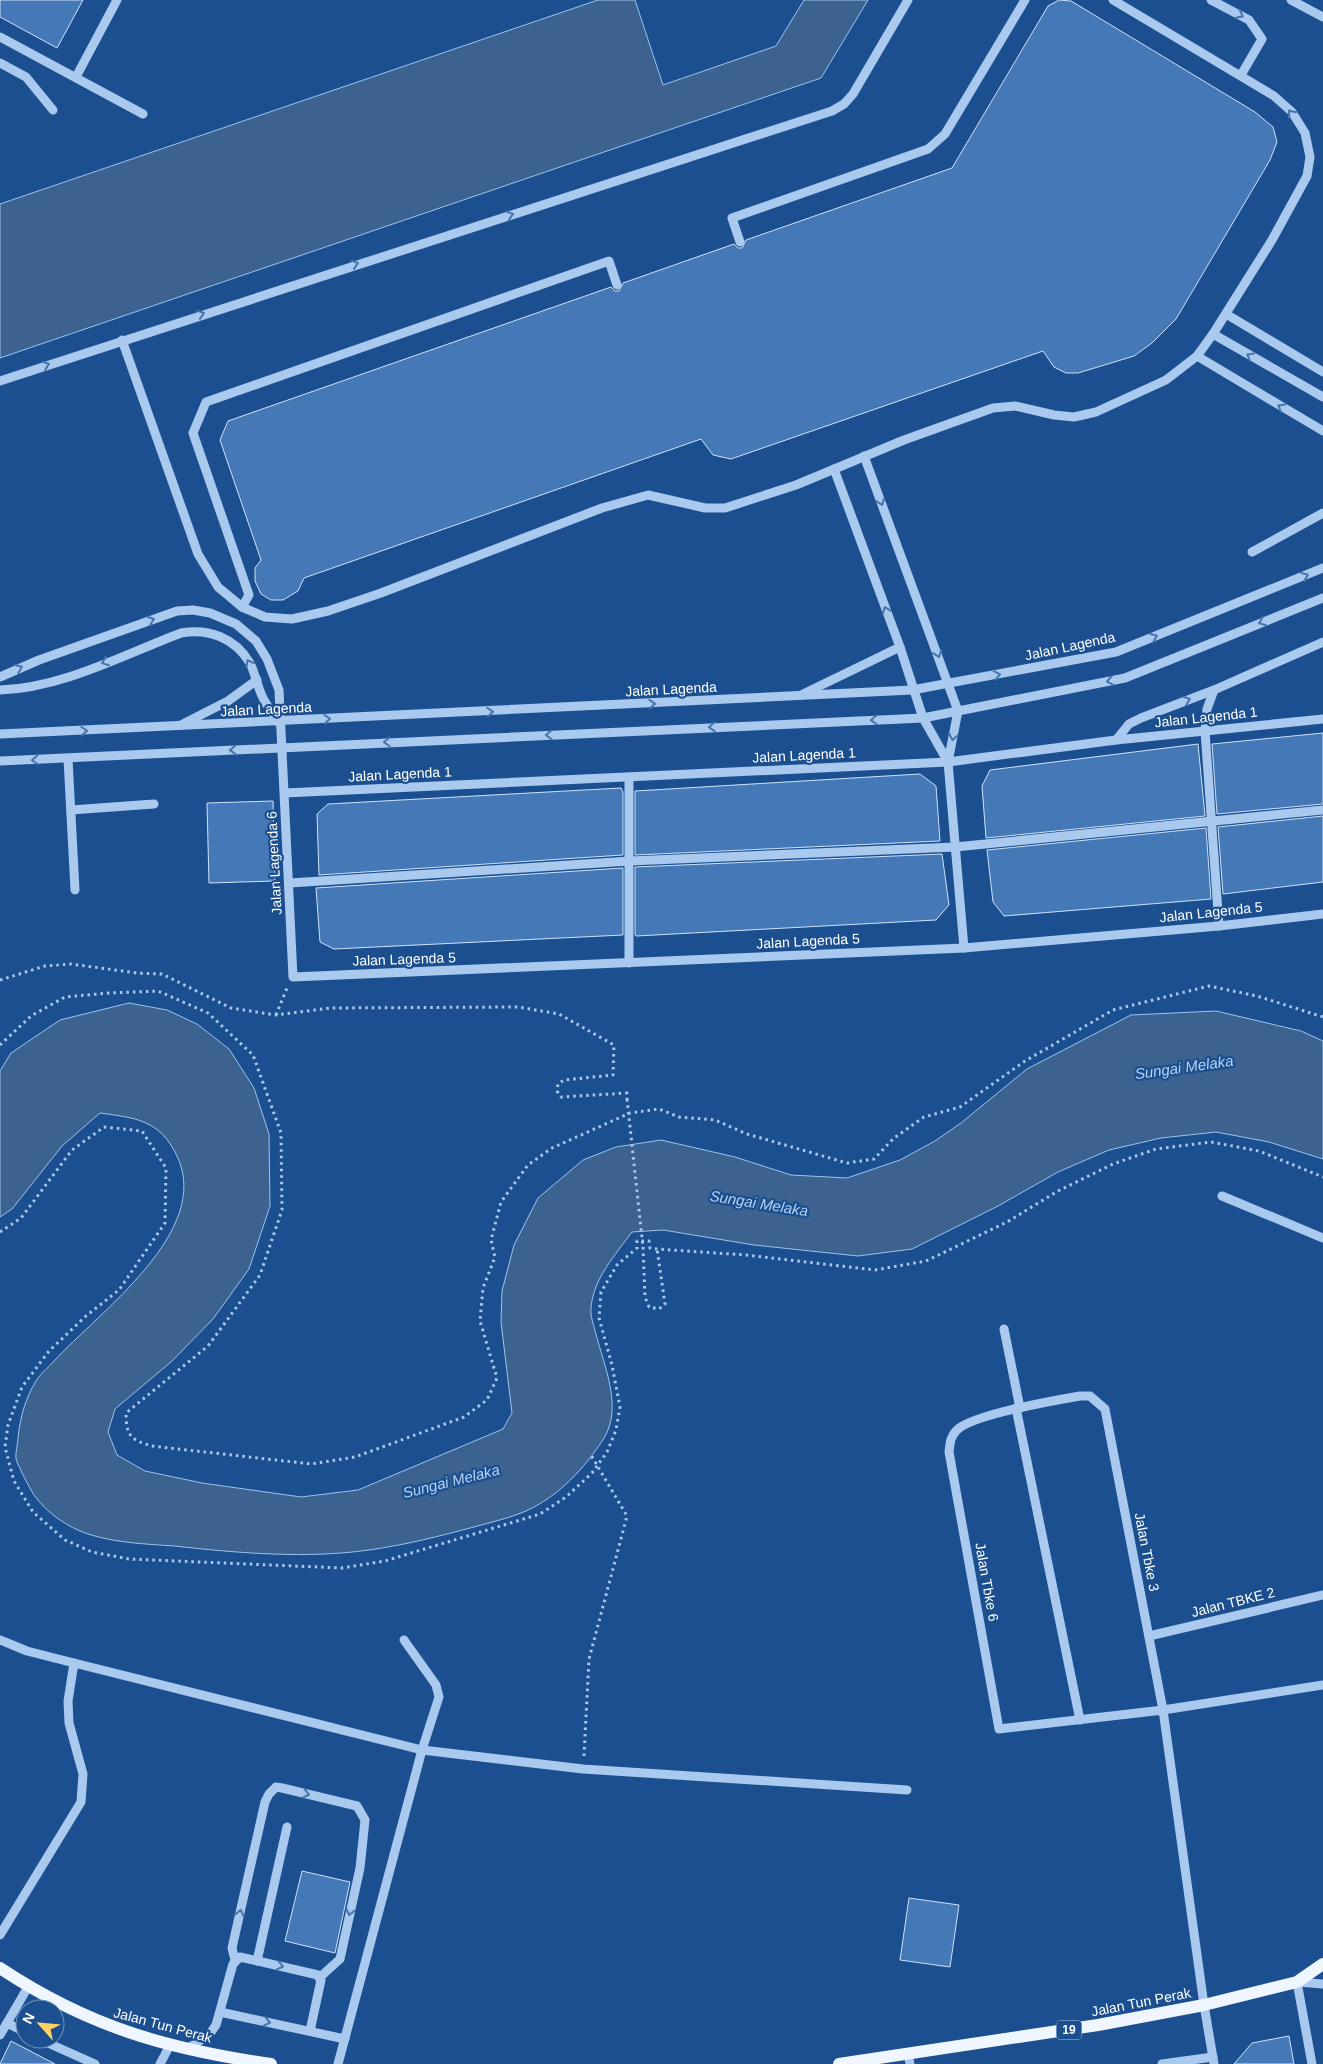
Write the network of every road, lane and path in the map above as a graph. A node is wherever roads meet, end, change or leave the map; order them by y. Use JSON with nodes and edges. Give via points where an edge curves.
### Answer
{"nodes":[{"id":1,"x":117,"y":0,"type":"edge"},
{"id":2,"x":908,"y":0,"type":"edge"},
{"id":3,"x":1025,"y":0,"type":"edge"},
{"id":4,"x":1113,"y":0,"type":"edge"},
{"id":5,"x":1211,"y":0,"type":"edge"},
{"id":6,"x":1291,"y":0,"type":"edge"},
{"id":7,"x":1323,"y":17,"type":"edge"},
{"id":8,"x":0,"y":37,"type":"edge"},
{"id":9,"x":0,"y":63,"type":"edge"},
{"id":10,"x":1241,"y":75,"type":"junction"},
{"id":11,"x":76,"y":77,"type":"junction"},
{"id":12,"x":53,"y":110,"type":"dead end"},
{"id":13,"x":143,"y":114,"type":"dead end"},
{"id":14,"x":740,"y":242,"type":"dead end"},
{"id":15,"x":617,"y":285,"type":"dead end"},
{"id":16,"x":1226,"y":314,"type":"junction"},
{"id":17,"x":1213,"y":334,"type":"junction"},
{"id":18,"x":122,"y":340,"type":"junction"},
{"id":19,"x":1197,"y":356,"type":"junction"},
{"id":20,"x":1323,"y":372,"type":"edge"},
{"id":21,"x":0,"y":381,"type":"edge"},
{"id":22,"x":1323,"y":397,"type":"edge"},
{"id":23,"x":1323,"y":431,"type":"edge"},
{"id":24,"x":864,"y":456,"type":"junction"},
{"id":25,"x":834,"y":469,"type":"junction"},
{"id":26,"x":1323,"y":513,"type":"edge"},
{"id":27,"x":1252,"y":552,"type":"dead end"},
{"id":28,"x":1323,"y":568,"type":"edge"},
{"id":29,"x":1323,"y":598,"type":"edge"},
{"id":30,"x":242,"y":607,"type":"junction"},
{"id":31,"x":1323,"y":642,"type":"edge"},
{"id":32,"x":900,"y":647,"type":"junction"},
{"id":33,"x":0,"y":677,"type":"edge"},
{"id":34,"x":257,"y":680,"type":"junction"},
{"id":35,"x":949,"y":684,"type":"junction"},
{"id":36,"x":0,"y":690,"type":"edge"},
{"id":37,"x":912,"y":690,"type":"junction"},
{"id":38,"x":1214,"y":690,"type":"junction"},
{"id":39,"x":796,"y":697,"type":"junction"},
{"id":40,"x":958,"y":711,"type":"junction"},
{"id":41,"x":923,"y":718,"type":"junction"},
{"id":42,"x":1323,"y":719,"type":"edge"},
{"id":43,"x":279,"y":722,"type":"junction"},
{"id":44,"x":179,"y":727,"type":"junction"},
{"id":45,"x":1205,"y":731,"type":"junction"},
{"id":46,"x":0,"y":734,"type":"edge"},
{"id":47,"x":1116,"y":740,"type":"junction"},
{"id":48,"x":281,"y":747,"type":"junction"},
{"id":49,"x":68,"y":759,"type":"junction"},
{"id":50,"x":0,"y":761,"type":"edge"},
{"id":51,"x":948,"y":762,"type":"junction"},
{"id":52,"x":629,"y":777,"type":"junction"},
{"id":53,"x":285,"y":793,"type":"junction"},
{"id":54,"x":154,"y":804,"type":"dead end"},
{"id":55,"x":71,"y":810,"type":"junction"},
{"id":56,"x":1323,"y":810,"type":"edge"},
{"id":57,"x":1211,"y":822,"type":"junction"},
{"id":58,"x":955,"y":848,"type":"junction"},
{"id":59,"x":630,"y":862,"type":"junction"},
{"id":60,"x":290,"y":883,"type":"junction"},
{"id":61,"x":75,"y":890,"type":"dead end"},
{"id":62,"x":1323,"y":914,"type":"edge"},
{"id":63,"x":1219,"y":926,"type":"junction"},
{"id":64,"x":964,"y":948,"type":"junction"},
{"id":65,"x":629,"y":963,"type":"junction"},
{"id":66,"x":293,"y":977,"type":"junction"},
{"id":67,"x":0,"y":980,"type":"edge"},
{"id":68,"x":276,"y":1015,"type":"junction"},
{"id":69,"x":1323,"y":1017,"type":"edge"},
{"id":70,"x":0,"y":1045,"type":"edge"},
{"id":71,"x":1323,"y":1177,"type":"edge"},
{"id":72,"x":1222,"y":1196,"type":"dead end"},
{"id":73,"x":0,"y":1232,"type":"edge"},
{"id":74,"x":1323,"y":1238,"type":"edge"},
{"id":75,"x":657,"y":1249,"type":"junction"},
{"id":76,"x":1004,"y":1329,"type":"dead end"},
{"id":77,"x":1018,"y":1408,"type":"junction"},
{"id":78,"x":591,"y":1455,"type":"dead end"},
{"id":79,"x":597,"y":1465,"type":"junction"},
{"id":80,"x":1323,"y":1595,"type":"edge"},
{"id":81,"x":1150,"y":1636,"type":"junction"},
{"id":82,"x":0,"y":1640,"type":"edge"},
{"id":83,"x":404,"y":1640,"type":"dead end"},
{"id":84,"x":74,"y":1663,"type":"junction"},
{"id":85,"x":1323,"y":1685,"type":"edge"},
{"id":86,"x":1163,"y":1710,"type":"junction"},
{"id":87,"x":1080,"y":1720,"type":"junction"},
{"id":88,"x":422,"y":1750,"type":"junction"},
{"id":89,"x":583,"y":1769,"type":"junction"},
{"id":90,"x":908,"y":1790,"type":"dead end"},
{"id":91,"x":287,"y":1828,"type":"dead end"},
{"id":92,"x":0,"y":1935,"type":"edge"},
{"id":93,"x":235,"y":1960,"type":"junction"},
{"id":94,"x":257,"y":1961,"type":"junction"},
{"id":95,"x":1323,"y":1964,"type":"edge"},
{"id":96,"x":0,"y":1968,"type":"edge"},
{"id":97,"x":319,"y":1978,"type":"junction"},
{"id":98,"x":1297,"y":1982,"type":"junction"},
{"id":99,"x":1323,"y":1984,"type":"edge"},
{"id":100,"x":28,"y":1987,"type":"junction"},
{"id":101,"x":1204,"y":2005,"type":"junction"},
{"id":102,"x":220,"y":2012,"type":"junction"},
{"id":103,"x":7,"y":2023,"type":"junction"},
{"id":104,"x":15,"y":2027,"type":"edge"},
{"id":105,"x":310,"y":2031,"type":"junction"},
{"id":106,"x":0,"y":2035,"type":"edge"},
{"id":107,"x":345,"y":2039,"type":"junction"},
{"id":108,"x":170,"y":2045,"type":"junction"},
{"id":109,"x":61,"y":2049,"type":"edge"},
{"id":110,"x":187,"y":2049,"type":"junction"},
{"id":111,"x":909,"y":2058,"type":"edge"},
{"id":112,"x":1214,"y":2060,"type":"edge"},
{"id":113,"x":95,"y":2064,"type":"edge"},
{"id":114,"x":160,"y":2064,"type":"edge"},
{"id":115,"x":268,"y":2064,"type":"edge"},
{"id":116,"x":338,"y":2064,"type":"edge"},
{"id":117,"x":839,"y":2064,"type":"edge"},
{"id":118,"x":1162,"y":2064,"type":"edge"},
{"id":119,"x":1312,"y":2064,"type":"edge"}],
"edges":[{"from":1,"to":11,"type":"street"},
{"from":18,"to":2,"type":"street","one_way":true,"via":[[832,111],[853,94]]},
{"from":3,"to":14,"type":"street","via":[[945,134],[928,150],[732,218]]},
{"from":4,"to":10,"type":"street"},
{"from":5,"to":10,"type":"street","one_way":true,"via":[[1249,20],[1262,39]]},
{"from":6,"to":7,"type":"street"},
{"from":8,"to":11,"type":"street"},
{"from":9,"to":12,"type":"street","via":[[26,77]]},
{"from":16,"to":10,"type":"street","one_way":true,"via":[[1295,200],[1307,176],[1310,157],[1305,134],[1292,112]]},
{"from":11,"to":13,"type":"street"},
{"from":15,"to":30,"type":"street","via":[[609,261],[206,402],[193,433],[249,595]]},
{"from":16,"to":17,"type":"street"},
{"from":16,"to":20,"type":"street"},
{"from":17,"to":19,"type":"street"},
{"from":22,"to":17,"type":"street","one_way":true},
{"from":21,"to":18,"type":"street","one_way":true},
{"from":18,"to":30,"type":"street","via":[[198,554],[218,587]]},
{"from":23,"to":19,"type":"street","one_way":true},
{"from":19,"to":24,"type":"street","via":[[1166,380],[1096,412],[1074,417],[1015,406],[992,408]]},
{"from":24,"to":25,"type":"street"},
{"from":24,"to":35,"type":"street","one_way":true},
{"from":25,"to":30,"type":"street","via":[[725,508],[704,508],[648,495],[602,508],[328,611],[292,619],[265,617]]},
{"from":32,"to":25,"type":"street","one_way":true},
{"from":26,"to":27,"type":"street"},
{"from":35,"to":28,"type":"street","name":"Jalan Lagenda","one_way":true,"via":[[1116,652]]},
{"from":29,"to":40,"type":"street","one_way":true,"via":[[1125,678]]},
{"from":31,"to":38,"type":"street"},
{"from":32,"to":37,"type":"street"},
{"from":32,"to":39,"type":"street"},
{"from":33,"to":43,"type":"street","name":"Jalan Lagenda 6","one_way":true,"via":[[177,611],[210,613],[236,624],[256,641],[279,690]]},
{"from":34,"to":36,"type":"street","one_way":true,"via":[[250,663],[236,644],[196,630],[54,681],[27,689]]},
{"from":34,"to":43,"type":"street","via":[[261,696]]},
{"from":34,"to":44,"type":"street","via":[[228,701]]},
{"from":35,"to":37,"type":"street","name":"Jalan Lagenda"},
{"from":35,"to":40,"type":"street"},
{"from":37,"to":39,"type":"street","name":"Jalan Lagenda"},
{"from":37,"to":41,"type":"street"},
{"from":38,"to":45,"type":"street","via":[[1207,709]]},
{"from":47,"to":38,"type":"street","one_way":true,"via":[[1129,724]]},
{"from":43,"to":39,"type":"street","name":"Jalan Lagenda","one_way":true},
{"from":40,"to":41,"type":"street"},
{"from":40,"to":51,"type":"street","one_way":true},
{"from":41,"to":48,"type":"street","one_way":true},
{"from":41,"to":51,"type":"street"},
{"from":42,"to":45,"type":"street","name":"Jalan Lagenda 1"},
{"from":43,"to":44,"type":"street","name":"Jalan Lagenda"},
{"from":43,"to":48,"type":"street","name":"Jalan Lagenda 6"},
{"from":46,"to":44,"type":"street","name":"Jalan Lagenda","one_way":true},
{"from":45,"to":47,"type":"street","name":"Jalan Lagenda 1"},
{"from":45,"to":57,"type":"street"},
{"from":47,"to":51,"type":"street","name":"Jalan Lagenda 1"},
{"from":48,"to":49,"type":"street","one_way":true},
{"from":48,"to":53,"type":"street","name":"Jalan Lagenda 6"},
{"from":49,"to":50,"type":"street","one_way":true},
{"from":49,"to":55,"type":"street"},
{"from":51,"to":52,"type":"street","name":"Jalan Lagenda 1"},
{"from":51,"to":58,"type":"street"},
{"from":52,"to":53,"type":"street","name":"Jalan Lagenda 1"},
{"from":52,"to":59,"type":"street"},
{"from":53,"to":60,"type":"street","name":"Jalan Lagenda 6"},
{"from":54,"to":55,"type":"street"},
{"from":55,"to":61,"type":"street"},
{"from":56,"to":57,"type":"street"},
{"from":57,"to":58,"type":"street"},
{"from":57,"to":63,"type":"street"},
{"from":58,"to":59,"type":"street"},
{"from":58,"to":64,"type":"street"},
{"from":59,"to":60,"type":"street"},
{"from":59,"to":65,"type":"street"},
{"from":60,"to":66,"type":"street","name":"Jalan Lagenda 6"},
{"from":62,"to":63,"type":"street","name":"Jalan Lagenda 5"},
{"from":63,"to":64,"type":"street","name":"Jalan Lagenda 5"},
{"from":64,"to":65,"type":"street","name":"Jalan Lagenda 5"},
{"from":65,"to":66,"type":"street","name":"Jalan Lagenda 5"},
{"from":66,"to":68,"type":"path"},
{"from":67,"to":68,"type":"path","via":[[44,966],[71,964],[162,974],[231,1008]]},
{"from":68,"to":75,"type":"path","bridge":true,"via":[[330,1008],[518,1007],[559,1014],[614,1045],[613,1075],[564,1080],[556,1091],[561,1096],[626,1093],[643,1247],[645,1297],[649,1307],[659,1309],[665,1304]]},
{"from":69,"to":70,"type":"path","via":[[1257,996],[1209,986],[1113,1010],[1025,1061],[960,1107],[924,1116],[894,1138],[874,1159],[856,1162],[847,1163],[747,1134],[716,1120],[679,1117],[659,1109],[630,1114],[585,1132],[552,1148],[528,1165],[501,1202],[491,1240],[495,1257],[483,1288],[480,1321],[496,1378],[487,1400],[464,1417],[355,1457],[311,1464],[152,1446],[135,1441],[126,1429],[126,1414],[208,1346],[260,1274],[276,1228],[282,1210],[281,1133],[253,1055],[208,1013],[158,991],[65,997],[31,1016]]},
{"from":71,"to":75,"type":"path","via":[[1259,1151],[1211,1142],[1156,1149],[1113,1164],[1058,1191],[1007,1222],[926,1261],[875,1270],[746,1255]]},
{"from":72,"to":74,"type":"street"},
{"from":73,"to":79,"type":"path","via":[[21,1218],[72,1150],[104,1127],[142,1131],[166,1168],[165,1223],[119,1290],[49,1351],[22,1387],[8,1425],[5,1447],[14,1481],[33,1512],[66,1540],[92,1552],[129,1559],[342,1568],[376,1563],[540,1514],[566,1498]]},
{"from":75,"to":79,"type":"path","via":[[650,1248],[649,1240],[637,1241],[636,1248],[617,1265],[601,1292],[599,1318],[620,1407],[608,1452]]},
{"from":76,"to":77,"type":"street"},
{"from":77,"to":81,"type":"street","name":"Jalan Tbke 3","via":[[1090,1396],[1105,1409]]},
{"from":77,"to":87,"type":"street"},
{"from":77,"to":87,"type":"street","name":"Jalan Tbke 6","via":[[964,1424],[950,1441],[949,1452],[999,1729]]},
{"from":78,"to":79,"type":"path"},
{"from":79,"to":89,"type":"path","via":[[627,1516],[589,1659]]},
{"from":80,"to":81,"type":"street","name":"Jalan TBKE 2"},
{"from":81,"to":86,"type":"street","name":"Jalan Tbke 3"},
{"from":82,"to":84,"type":"street"},
{"from":83,"to":88,"type":"street","via":[[436,1685],[439,1697]]},
{"from":84,"to":88,"type":"street"},
{"from":84,"to":92,"type":"street","via":[[68,1702],[69,1723],[83,1774],[81,1802]]},
{"from":85,"to":86,"type":"street"},
{"from":86,"to":87,"type":"street"},
{"from":86,"to":101,"type":"street","name":"Jalan Tbke 3"},
{"from":88,"to":89,"type":"street"},
{"from":88,"to":107,"type":"street"},
{"from":89,"to":90,"type":"street"},
{"from":91,"to":94,"type":"street"},
{"from":93,"to":94,"type":"street","via":[[240,1957]]},
{"from":93,"to":97,"type":"street","one_way":true,"via":[[232,1948],[265,1802],[276,1787],[282,1788],[357,1806],[365,1820],[360,1868],[340,1959]]},
{"from":93,"to":102,"type":"street"},
{"from":94,"to":97,"type":"street","one_way":true,"via":[[318,1975]]},
{"from":95,"to":98,"type":"main road","name":"Jalan Tun Perak","number":"19"},
{"from":96,"to":100,"type":"main road","name":"Jalan Tun Perak"},
{"from":97,"to":105,"type":"street"},
{"from":98,"to":99,"type":"street"},
{"from":98,"to":101,"type":"main road","name":"Jalan Tun Perak","number":"19"},
{"from":98,"to":119,"type":"street"},
{"from":100,"to":103,"type":"street"},
{"from":100,"to":108,"type":"main road","name":"Jalan Tun Perak","via":[[121,2032]]},
{"from":101,"to":111,"type":"main road","name":"Jalan Tun Perak","number":"19"},
{"from":101,"to":112,"type":"street","name":"Jalan Tbke 3"},
{"from":102,"to":105,"type":"street","one_way":true},
{"from":102,"to":110,"type":"street","via":[[210,2035]]},
{"from":103,"to":104,"type":"street"},
{"from":103,"to":106,"type":"street"},
{"from":105,"to":107,"type":"street"},
{"from":107,"to":116,"type":"street"},
{"from":108,"to":110,"type":"main road","name":"Jalan Tun Perak"},
{"from":108,"to":114,"type":"street"},
{"from":109,"to":113,"type":"street"},
{"from":110,"to":115,"type":"main road","name":"Jalan Tun Perak"},
{"from":111,"to":117,"type":"main road","name":"Jalan Tun Perak","number":"19"},
{"from":112,"to":118,"type":"street"}]}
